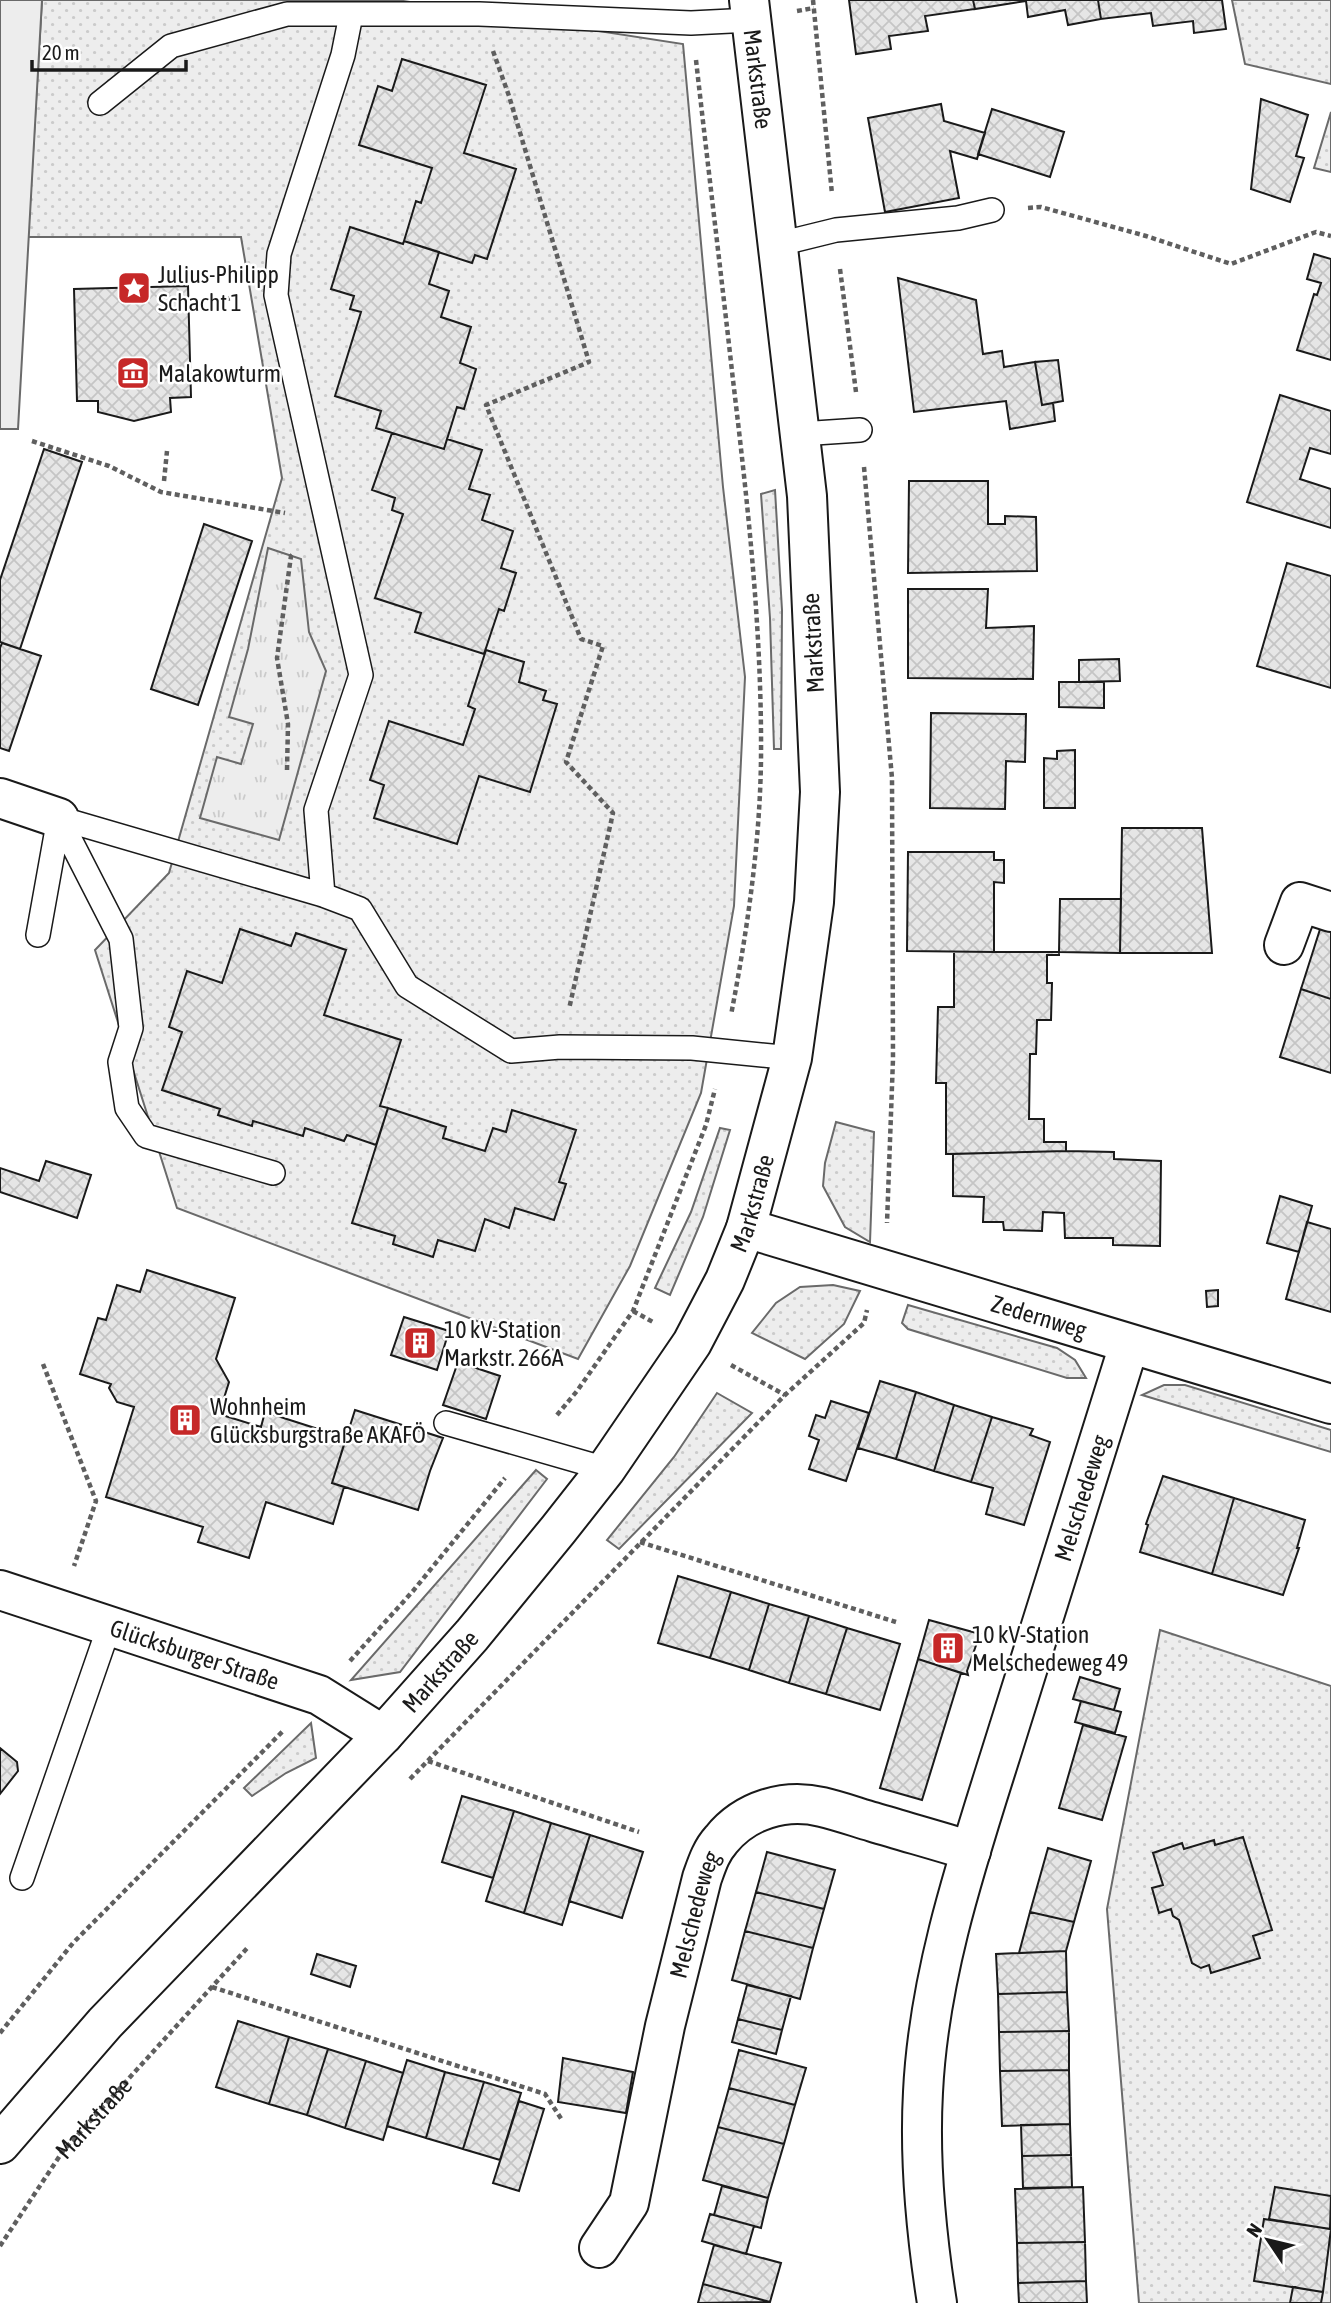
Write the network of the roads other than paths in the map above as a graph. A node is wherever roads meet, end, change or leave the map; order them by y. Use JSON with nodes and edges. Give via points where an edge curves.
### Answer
{"nodes":[{"id":1,"x":750,"y":10,"type":"edge"},
{"id":2,"x":351,"y":15,"type":"junction"},
{"id":3,"x":100,"y":103,"type":"dead end"},
{"id":4,"x":992,"y":210,"type":"road end"},
{"id":5,"x":779,"y":244,"type":"junction"},
{"id":6,"x":860,"y":430,"type":"dead end"},
{"id":7,"x":800,"y":434,"type":"junction"},
{"id":8,"x":0,"y":798,"type":"edge"},
{"id":9,"x":59,"y":818,"type":"junction"},
{"id":10,"x":323,"y":895,"type":"junction"},
{"id":11,"x":1331,"y":912,"type":"edge"},
{"id":12,"x":38,"y":935,"type":"dead end"},
{"id":13,"x":1284,"y":945,"type":"dead end"},
{"id":14,"x":792,"y":1058,"type":"junction"},
{"id":15,"x":273,"y":1173,"type":"dead end"},
{"id":16,"x":746,"y":1228,"type":"junction"},
{"id":17,"x":1129,"y":1345,"type":"junction"},
{"id":18,"x":1331,"y":1404,"type":"edge"},
{"id":19,"x":446,"y":1423,"type":"dead end"},
{"id":20,"x":606,"y":1469,"type":"junction"},
{"id":21,"x":0,"y":1590,"type":"edge"},
{"id":22,"x":109,"y":1627,"type":"junction"},
{"id":23,"x":383,"y":1735,"type":"junction"},
{"id":24,"x":971,"y":1851,"type":"junction"},
{"id":25,"x":22,"y":1878,"type":"dead end"},
{"id":26,"x":0,"y":2144,"type":"edge"},
{"id":27,"x":599,"y":2248,"type":"dead end"},
{"id":28,"x":937,"y":2303,"type":"edge"}],
"edges":[{"from":1,"to":2,"type":"lane","via":[[691,23],[479,14]]},
{"from":1,"to":5,"type":"street","name":"Markstraße"},
{"from":2,"to":3,"type":"lane","via":[[287,13],[171,46]]},
{"from":2,"to":10,"type":"lane","via":[[343,55],[279,254],[276,295],[361,675],[316,810]]},
{"from":4,"to":5,"type":"lane","via":[[958,218],[836,230]]},
{"from":5,"to":7,"type":"street","name":"Markstraße"},
{"from":6,"to":7,"type":"lane"},
{"from":7,"to":14,"type":"street","name":"Markstraße","via":[[807,496],[820,792],[814,902]]},
{"from":8,"to":9,"type":"street"},
{"from":9,"to":10,"type":"lane"},
{"from":9,"to":12,"type":"lane"},
{"from":9,"to":15,"type":"lane","via":[[121,939],[131,1028],[120,1062],[127,1108],[146,1136]]},
{"from":10,"to":14,"type":"lane","via":[[360,909],[407,986],[511,1051],[692,1048]]},
{"from":11,"to":13,"type":"street","via":[[1300,902]]},
{"from":14,"to":16,"type":"street","name":"Markstraße"},
{"from":16,"to":17,"type":"street","name":"Zedernweg"},
{"from":16,"to":20,"type":"street","name":"Markstraße","via":[[692,1343]]},
{"from":17,"to":18,"type":"street","name":"Zedernweg"},
{"from":17,"to":24,"type":"street","name":"Melschedeweg"},
{"from":19,"to":20,"type":"lane"},
{"from":20,"to":23,"type":"street","name":"Markstraße","via":[[472,1635]]},
{"from":21,"to":22,"type":"street","name":"Glücksburger Straße"},
{"from":22,"to":23,"type":"street","name":"Glücksburger Straße","via":[[319,1695]]},
{"from":22,"to":25,"type":"lane"},
{"from":23,"to":26,"type":"street","name":"Markstraße","via":[[105,2023]]},
{"from":24,"to":27,"type":"street","name":"Melschedeweg","via":[[820,1806],[791,1803],[766,1808],[732,1827],[710,1856],[702,1878],[671,1999],[629,2203]]},
{"from":24,"to":28,"type":"street","name":"Melschedeweg","via":[[942,1956],[923,2091],[921,2158]]}]}
